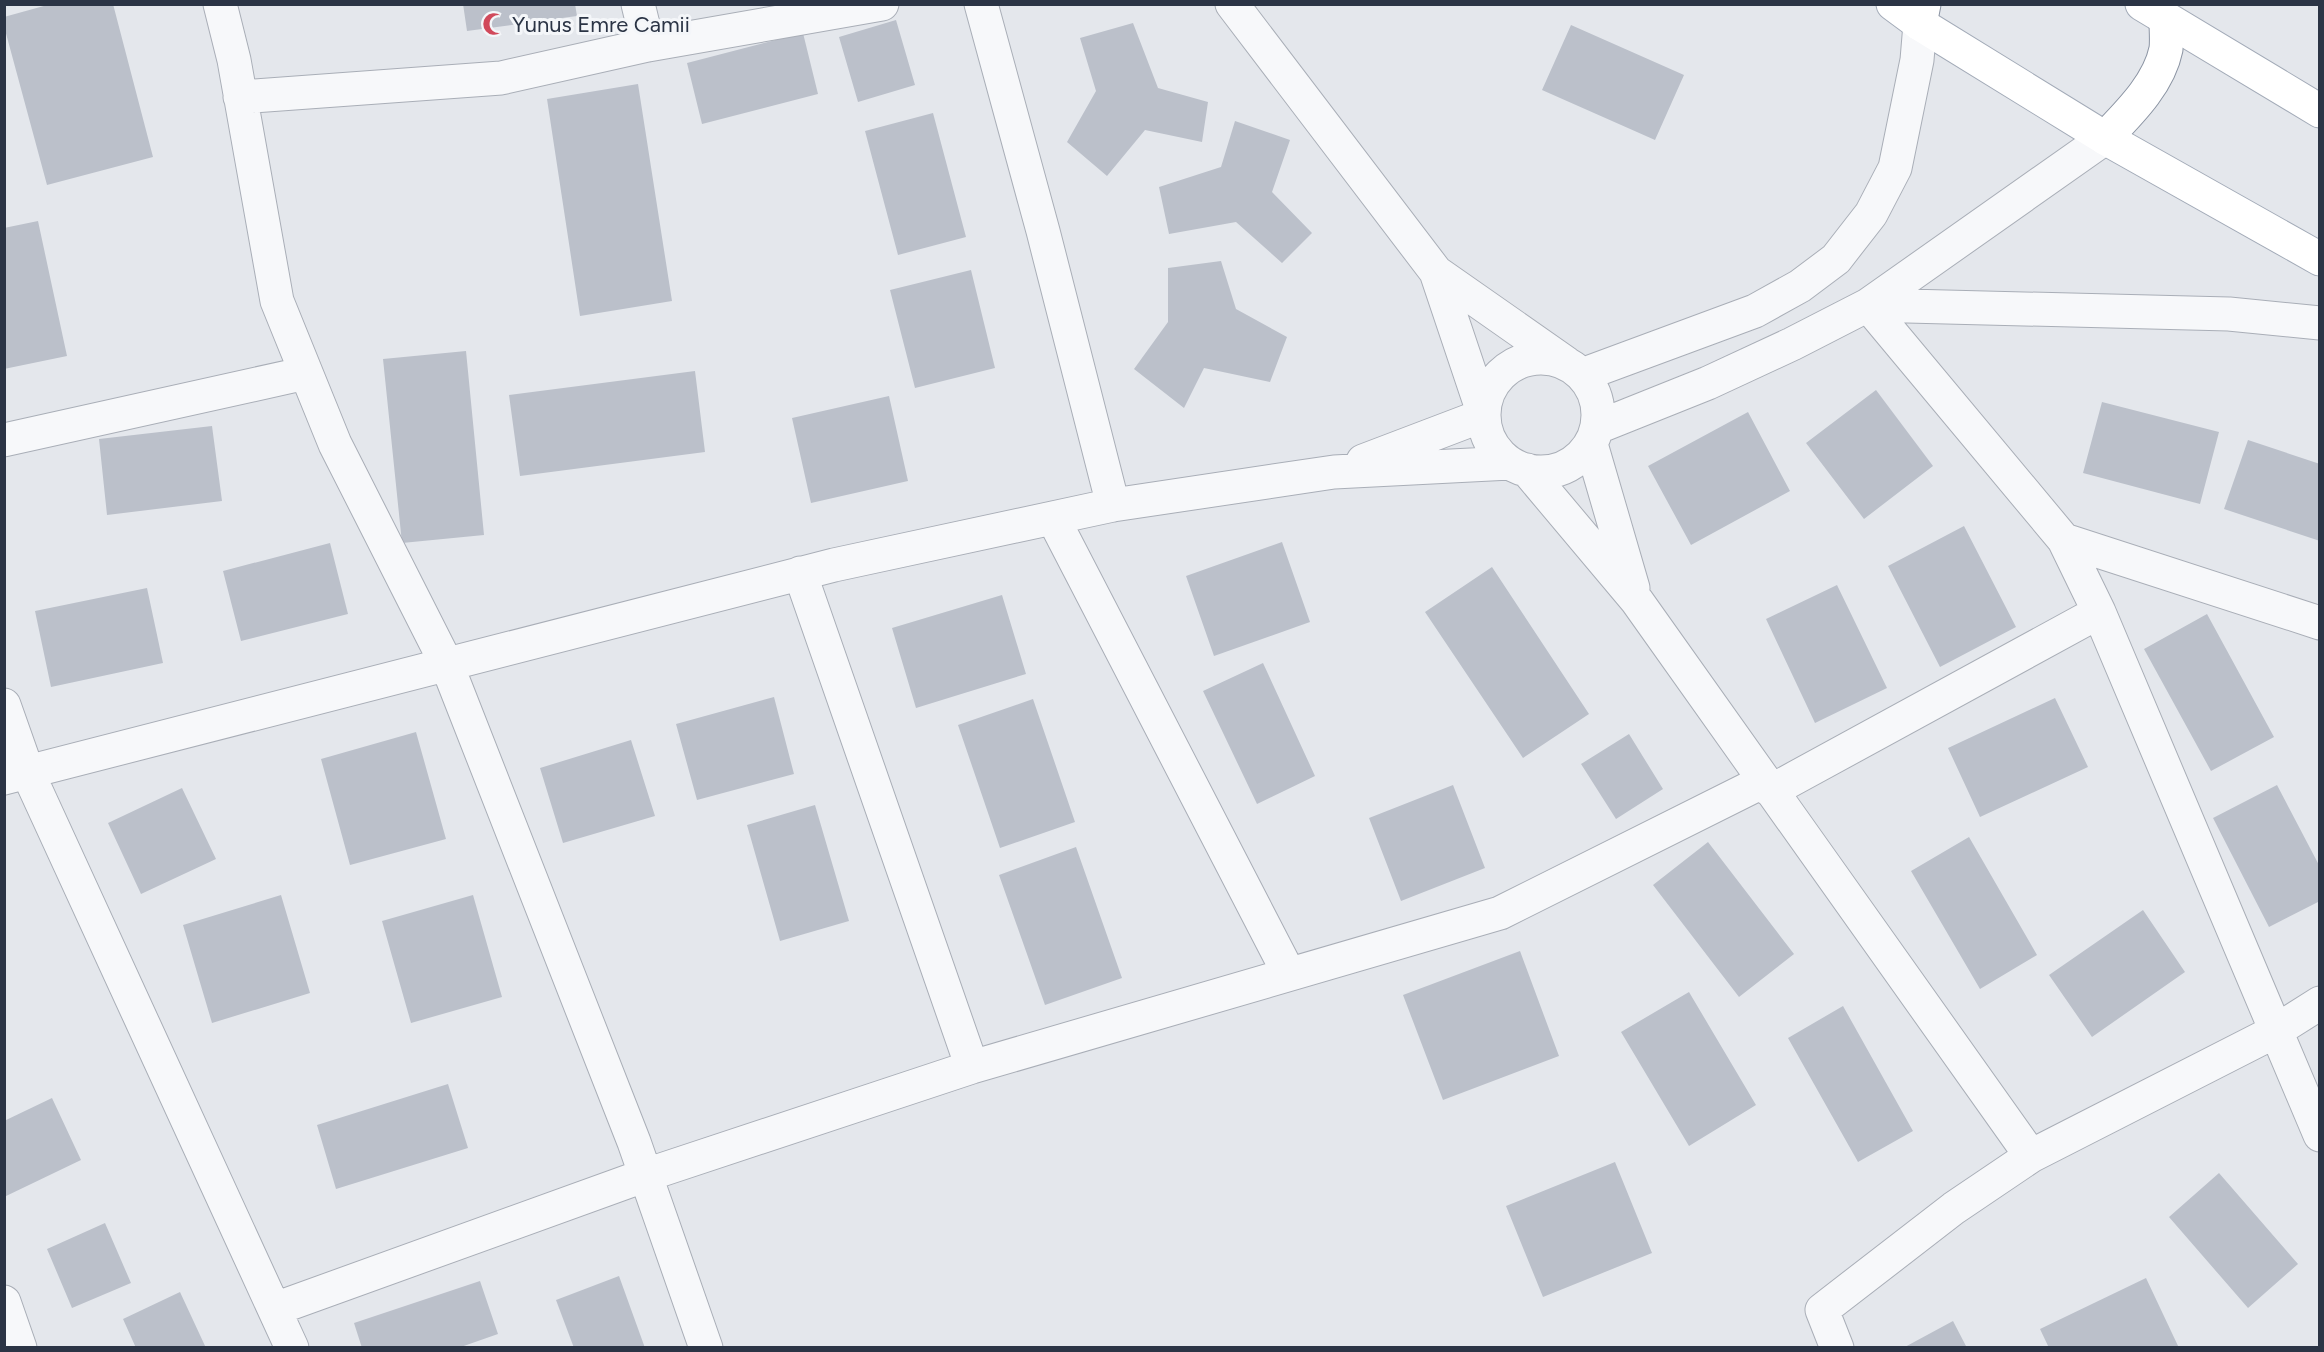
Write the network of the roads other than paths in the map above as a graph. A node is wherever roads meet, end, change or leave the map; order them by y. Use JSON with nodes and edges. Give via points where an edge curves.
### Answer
{"nodes":[{"id":1,"x":220,"y":4,"type":"edge"},
{"id":2,"x":638,"y":4,"type":"edge"},
{"id":3,"x":882,"y":4,"type":"edge"},
{"id":4,"x":1232,"y":4,"type":"edge"},
{"id":5,"x":1893,"y":4,"type":"edge"},
{"id":6,"x":984,"y":5,"type":"edge"},
{"id":7,"x":2154,"y":13,"type":"edge"},
{"id":8,"x":1922,"y":14,"type":"edge"},
{"id":9,"x":648,"y":45,"type":"junction"},
{"id":10,"x":240,"y":97,"type":"junction"},
{"id":11,"x":2319,"y":111,"type":"edge"},
{"id":12,"x":2105,"y":138,"type":"junction"},
{"id":13,"x":2319,"y":259,"type":"edge"},
{"id":14,"x":1436,"y":272,"type":"junction"},
{"id":15,"x":1868,"y":305,"type":"junction"},
{"id":16,"x":2319,"y":323,"type":"edge"},
{"id":17,"x":1574,"y":369,"type":"junction"},
{"id":18,"x":306,"y":373,"type":"junction"},
{"id":19,"x":1484,"y":415,"type":"junction"},
{"id":20,"x":1594,"y":435,"type":"junction"},
{"id":21,"x":4,"y":440,"type":"edge"},
{"id":22,"x":1519,"y":467,"type":"junction"},
{"id":23,"x":1334,"y":472,"type":"junction"},
{"id":24,"x":1113,"y":505,"type":"junction"},
{"id":25,"x":1053,"y":518,"type":"junction"},
{"id":26,"x":2064,"y":540,"type":"junction"},
{"id":27,"x":800,"y":573,"type":"junction"},
{"id":28,"x":1637,"y":601,"type":"junction"},
{"id":29,"x":2099,"y":612,"type":"junction"},
{"id":30,"x":2319,"y":623,"type":"edge"},
{"id":31,"x":447,"y":665,"type":"junction"},
{"id":32,"x":4,"y":705,"type":"edge"},
{"id":33,"x":16,"y":776,"type":"edge"},
{"id":34,"x":1767,"y":786,"type":"junction"},
{"id":35,"x":1289,"y":974,"type":"junction"},
{"id":36,"x":2319,"y":1003,"type":"edge"},
{"id":37,"x":2274,"y":1032,"type":"junction"},
{"id":38,"x":972,"y":1067,"type":"junction"},
{"id":39,"x":2319,"y":1135,"type":"edge"},
{"id":40,"x":2031,"y":1156,"type":"junction"},
{"id":41,"x":646,"y":1174,"type":"junction"},
{"id":42,"x":4,"y":1302,"type":"edge"},
{"id":43,"x":275,"y":1309,"type":"junction"},
{"id":44,"x":20,"y":1347,"type":"edge"},
{"id":45,"x":292,"y":1347,"type":"edge"},
{"id":46,"x":706,"y":1347,"type":"edge"},
{"id":47,"x":1838,"y":1347,"type":"edge"}],
"edges":[{"from":1,"to":10,"type":"street"},
{"from":2,"to":9,"type":"street"},
{"from":3,"to":9,"type":"street"},
{"from":4,"to":14,"type":"street"},
{"from":5,"to":8,"type":"main road"},
{"from":6,"to":24,"type":"street"},
{"from":7,"to":11,"type":"main road"},
{"from":7,"to":12,"type":"main road","via":[[2166,50],[2134,108]]},
{"from":8,"to":12,"type":"main road"},
{"from":8,"to":17,"type":"street","via":[[1917,60],[1895,168],[1871,214],[1836,259],[1800,286],[1755,311]]},
{"from":9,"to":10,"type":"street","via":[[501,78]]},
{"from":10,"to":18,"type":"street","via":[[278,301]]},
{"from":12,"to":13,"type":"main road"},
{"from":12,"to":15,"type":"street"},
{"from":14,"to":17,"type":"street"},
{"from":14,"to":19,"type":"street"},
{"from":15,"to":16,"type":"street","via":[[2229,314]]},
{"from":15,"to":20,"type":"street"},
{"from":15,"to":26,"type":"street"},
{"from":17,"to":19,"type":"street","via":[[1548,358],[1529,359],[1511,366],[1487,396]]},
{"from":17,"to":20,"type":"street","via":[[1593,390],[1598,408]]},
{"from":18,"to":21,"type":"street"},
{"from":18,"to":31,"type":"street","via":[[336,444]]},
{"from":19,"to":22,"type":"street","via":[[1487,434],[1497,451]]},
{"from":19,"to":23,"type":"street"},
{"from":20,"to":22,"type":"street","via":[[1579,458],[1563,468],[1546,472]]},
{"from":20,"to":28,"type":"street"},
{"from":22,"to":23,"type":"street"},
{"from":22,"to":28,"type":"street"},
{"from":23,"to":24,"type":"street"},
{"from":24,"to":25,"type":"street"},
{"from":25,"to":27,"type":"street"},
{"from":25,"to":35,"type":"street"},
{"from":26,"to":29,"type":"street"},
{"from":26,"to":30,"type":"street"},
{"from":27,"to":31,"type":"street"},
{"from":27,"to":38,"type":"street"},
{"from":28,"to":34,"type":"street"},
{"from":29,"to":34,"type":"street"},
{"from":29,"to":37,"type":"street"},
{"from":31,"to":33,"type":"street"},
{"from":31,"to":41,"type":"street"},
{"from":32,"to":33,"type":"street"},
{"from":33,"to":43,"type":"street"},
{"from":34,"to":35,"type":"street","via":[[1500,913]]},
{"from":34,"to":40,"type":"street"},
{"from":35,"to":38,"type":"street"},
{"from":36,"to":37,"type":"street"},
{"from":37,"to":39,"type":"street"},
{"from":37,"to":40,"type":"street"},
{"from":38,"to":41,"type":"street"},
{"from":40,"to":47,"type":"street","via":[[1954,1208],[1822,1310]]},
{"from":41,"to":43,"type":"street"},
{"from":41,"to":46,"type":"street"},
{"from":42,"to":44,"type":"street"},
{"from":43,"to":45,"type":"street"}]}
